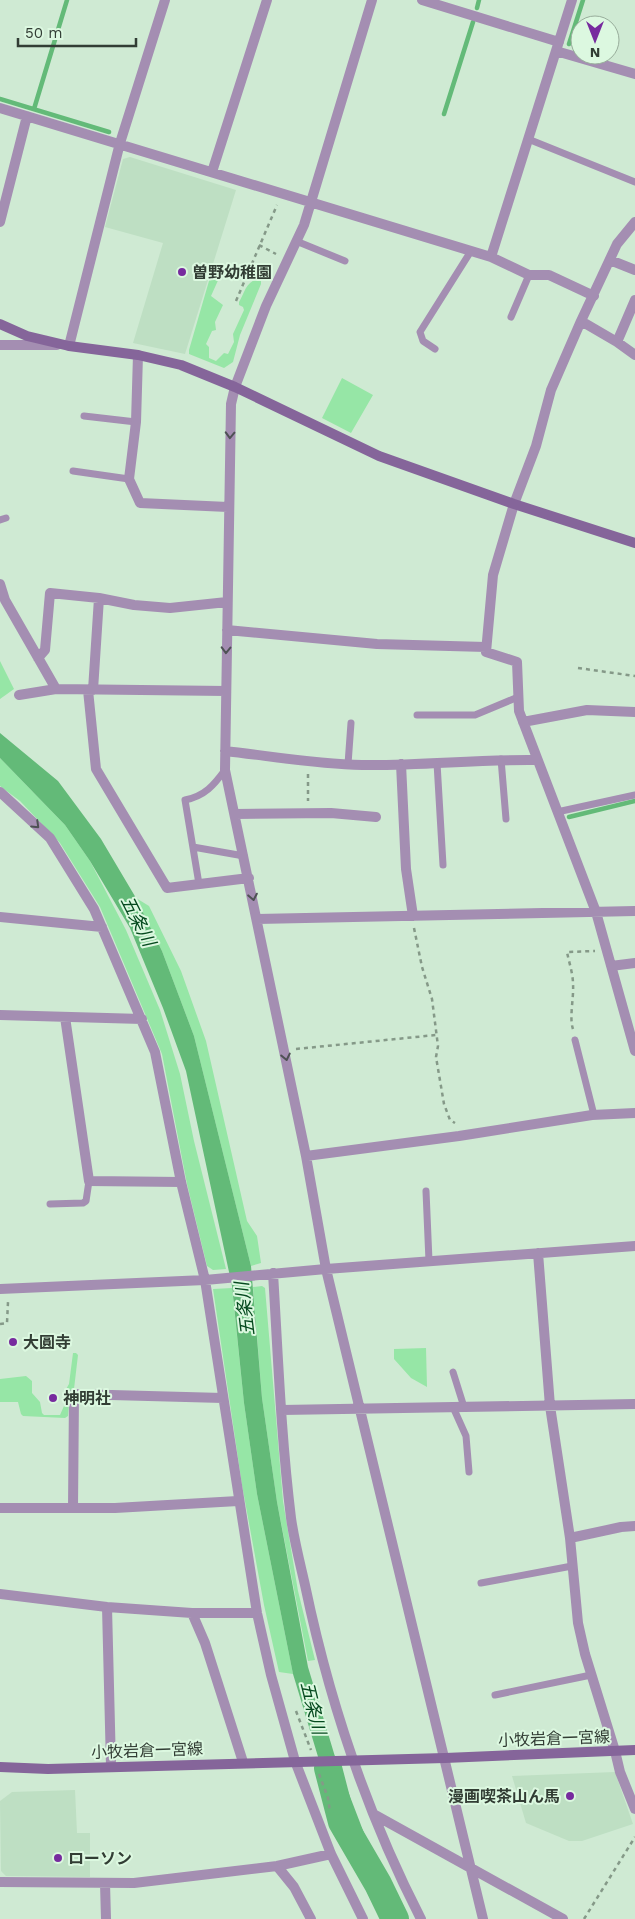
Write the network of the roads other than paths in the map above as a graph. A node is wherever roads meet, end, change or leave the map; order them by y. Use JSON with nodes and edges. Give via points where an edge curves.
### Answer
{"nodes":[{"id":1,"x":165,"y":0,"type":"edge"},
{"id":2,"x":267,"y":0,"type":"edge"},
{"id":3,"x":372,"y":0,"type":"edge"},
{"id":4,"x":422,"y":0,"type":"edge"},
{"id":5,"x":572,"y":0,"type":"edge"},
{"id":6,"x":557,"y":46,"type":"junction"},
{"id":7,"x":635,"y":74,"type":"edge"},
{"id":8,"x":0,"y":108,"type":"edge"},
{"id":9,"x":27,"y":116,"type":"junction"},
{"id":10,"x":528,"y":139,"type":"junction"},
{"id":11,"x":120,"y":143,"type":"junction"},
{"id":12,"x":212,"y":172,"type":"junction"},
{"id":13,"x":635,"y":182,"type":"edge"},
{"id":14,"x":310,"y":202,"type":"junction"},
{"id":15,"x":0,"y":222,"type":"edge"},
{"id":16,"x":635,"y":222,"type":"edge"},
{"id":17,"x":296,"y":241,"type":"junction"},
{"id":18,"x":470,"y":251,"type":"junction"},
{"id":19,"x":491,"y":257,"type":"junction"},
{"id":20,"x":610,"y":260,"type":"junction"},
{"id":21,"x":345,"y":261,"type":"dead end"},
{"id":22,"x":635,"y":270,"type":"edge"},
{"id":23,"x":529,"y":275,"type":"junction"},
{"id":24,"x":594,"y":296,"type":"junction"},
{"id":25,"x":635,"y":300,"type":"edge"},
{"id":26,"x":511,"y":317,"type":"dead end"},
{"id":27,"x":581,"y":321,"type":"junction"},
{"id":28,"x":0,"y":324,"type":"edge"},
{"id":29,"x":617,"y":342,"type":"junction"},
{"id":30,"x":0,"y":345,"type":"edge"},
{"id":31,"x":67,"y":346,"type":"junction"},
{"id":32,"x":435,"y":349,"type":"dead end"},
{"id":33,"x":635,"y":354,"type":"edge"},
{"id":34,"x":138,"y":355,"type":"junction"},
{"id":35,"x":235,"y":387,"type":"junction"},
{"id":36,"x":84,"y":416,"type":"dead end"},
{"id":37,"x":136,"y":422,"type":"junction"},
{"id":38,"x":73,"y":471,"type":"dead end"},
{"id":39,"x":130,"y":479,"type":"junction"},
{"id":40,"x":514,"y":504,"type":"junction"},
{"id":41,"x":228,"y":507,"type":"junction"},
{"id":42,"x":635,"y":543,"type":"edge"},
{"id":43,"x":0,"y":584,"type":"edge"},
{"id":44,"x":99,"y":598,"type":"junction"},
{"id":45,"x":227,"y":602,"type":"junction"},
{"id":46,"x":227,"y":630,"type":"junction"},
{"id":47,"x":486,"y":647,"type":"junction"},
{"id":48,"x":38,"y":658,"type":"junction"},
{"id":49,"x":56,"y":689,"type":"junction"},
{"id":50,"x":90,"y":690,"type":"junction"},
{"id":51,"x":226,"y":691,"type":"junction"},
{"id":52,"x":19,"y":695,"type":"dead end"},
{"id":53,"x":518,"y":697,"type":"junction"},
{"id":54,"x":635,"y":712,"type":"edge"},
{"id":55,"x":417,"y":715,"type":"dead end"},
{"id":56,"x":523,"y":722,"type":"junction"},
{"id":57,"x":351,"y":723,"type":"dead end"},
{"id":58,"x":225,"y":751,"type":"junction"},
{"id":59,"x":501,"y":759,"type":"junction"},
{"id":60,"x":537,"y":760,"type":"junction"},
{"id":61,"x":437,"y":763,"type":"junction"},
{"id":62,"x":348,"y":764,"type":"junction"},
{"id":63,"x":401,"y":764,"type":"junction"},
{"id":64,"x":225,"y":770,"type":"junction"},
{"id":65,"x":0,"y":792,"type":"edge"},
{"id":66,"x":635,"y":795,"type":"edge"},
{"id":67,"x":0,"y":801,"type":"edge"},
{"id":68,"x":11,"y":801,"type":"junction"},
{"id":69,"x":557,"y":812,"type":"junction"},
{"id":70,"x":235,"y":814,"type":"junction"},
{"id":71,"x":376,"y":817,"type":"dead end"},
{"id":72,"x":506,"y":819,"type":"dead end"},
{"id":73,"x":193,"y":847,"type":"junction"},
{"id":74,"x":244,"y":856,"type":"junction"},
{"id":75,"x":443,"y":865,"type":"dead end"},
{"id":76,"x":249,"y":878,"type":"junction"},
{"id":77,"x":199,"y":884,"type":"junction"},
{"id":78,"x":635,"y":911,"type":"edge"},
{"id":79,"x":596,"y":912,"type":"junction"},
{"id":80,"x":412,"y":916,"type":"junction"},
{"id":81,"x":0,"y":917,"type":"edge"},
{"id":82,"x":257,"y":919,"type":"junction"},
{"id":83,"x":102,"y":927,"type":"junction"},
{"id":84,"x":635,"y":963,"type":"edge"},
{"id":85,"x":611,"y":966,"type":"junction"},
{"id":86,"x":0,"y":1014,"type":"edge"},
{"id":87,"x":65,"y":1017,"type":"junction"},
{"id":88,"x":142,"y":1020,"type":"junction"},
{"id":89,"x":575,"y":1040,"type":"road end"},
{"id":90,"x":635,"y":1051,"type":"edge"},
{"id":91,"x":635,"y":1113,"type":"edge"},
{"id":92,"x":594,"y":1115,"type":"junction"},
{"id":93,"x":306,"y":1156,"type":"junction"},
{"id":94,"x":89,"y":1182,"type":"junction"},
{"id":95,"x":182,"y":1182,"type":"junction"},
{"id":96,"x":426,"y":1191,"type":"dead end"},
{"id":97,"x":50,"y":1204,"type":"dead end"},
{"id":98,"x":635,"y":1246,"type":"edge"},
{"id":99,"x":538,"y":1254,"type":"junction"},
{"id":100,"x":429,"y":1261,"type":"junction"},
{"id":101,"x":326,"y":1268,"type":"junction"},
{"id":102,"x":269,"y":1274,"type":"junction"},
{"id":103,"x":208,"y":1280,"type":"junction"},
{"id":104,"x":0,"y":1289,"type":"edge"},
{"id":105,"x":453,"y":1372,"type":"dead end"},
{"id":106,"x":223,"y":1398,"type":"junction"},
{"id":107,"x":635,"y":1404,"type":"edge"},
{"id":108,"x":550,"y":1406,"type":"junction"},
{"id":109,"x":458,"y":1407,"type":"junction"},
{"id":110,"x":360,"y":1408,"type":"junction"},
{"id":111,"x":282,"y":1410,"type":"junction"},
{"id":112,"x":469,"y":1472,"type":"dead end"},
{"id":113,"x":238,"y":1501,"type":"junction"},
{"id":114,"x":0,"y":1508,"type":"edge"},
{"id":115,"x":73,"y":1508,"type":"junction"},
{"id":116,"x":635,"y":1526,"type":"edge"},
{"id":117,"x":570,"y":1538,"type":"junction"},
{"id":118,"x":572,"y":1566,"type":"junction"},
{"id":119,"x":481,"y":1583,"type":"dead end"},
{"id":120,"x":0,"y":1594,"type":"edge"},
{"id":121,"x":107,"y":1607,"type":"junction"},
{"id":122,"x":192,"y":1613,"type":"junction"},
{"id":123,"x":257,"y":1613,"type":"junction"},
{"id":124,"x":591,"y":1675,"type":"junction"},
{"id":125,"x":495,"y":1695,"type":"dead end"},
{"id":126,"x":635,"y":1750,"type":"edge"},
{"id":127,"x":615,"y":1751,"type":"junction"},
{"id":128,"x":444,"y":1758,"type":"junction"},
{"id":129,"x":353,"y":1760,"type":"junction"},
{"id":130,"x":295,"y":1761,"type":"junction"},
{"id":131,"x":243,"y":1762,"type":"junction"},
{"id":132,"x":110,"y":1766,"type":"junction"},
{"id":133,"x":0,"y":1767,"type":"edge"},
{"id":134,"x":635,"y":1809,"type":"edge"},
{"id":135,"x":375,"y":1815,"type":"junction"},
{"id":136,"x":331,"y":1854,"type":"junction"},
{"id":137,"x":277,"y":1866,"type":"junction"},
{"id":138,"x":470,"y":1867,"type":"junction"},
{"id":139,"x":0,"y":1882,"type":"edge"},
{"id":140,"x":105,"y":1883,"type":"junction"},
{"id":141,"x":106,"y":1919,"type":"edge"},
{"id":142,"x":311,"y":1919,"type":"edge"},
{"id":143,"x":363,"y":1919,"type":"edge"},
{"id":144,"x":421,"y":1919,"type":"edge"},
{"id":145,"x":483,"y":1919,"type":"edge"},
{"id":146,"x":563,"y":1919,"type":"edge"}],
"edges":[{"from":1,"to":11,"type":"street"},
{"from":2,"to":12,"type":"street"},
{"from":3,"to":14,"type":"street"},
{"from":4,"to":6,"type":"street"},
{"from":5,"to":6,"type":"street"},
{"from":6,"to":7,"type":"street"},
{"from":6,"to":10,"type":"street"},
{"from":8,"to":9,"type":"street"},
{"from":9,"to":11,"type":"street"},
{"from":9,"to":15,"type":"street"},
{"from":10,"to":13,"type":"lane"},
{"from":10,"to":19,"type":"street"},
{"from":11,"to":12,"type":"street"},
{"from":11,"to":31,"type":"street"},
{"from":12,"to":14,"type":"street"},
{"from":14,"to":17,"type":"street"},
{"from":14,"to":18,"type":"street"},
{"from":16,"to":20,"type":"street","via":[[617,244]]},
{"from":17,"to":21,"type":"lane"},
{"from":17,"to":35,"type":"street","via":[[266,306]]},
{"from":18,"to":19,"type":"street"},
{"from":18,"to":32,"type":"lane","via":[[420,332],[423,341]]},
{"from":19,"to":23,"type":"street"},
{"from":20,"to":22,"type":"street"},
{"from":20,"to":24,"type":"street"},
{"from":23,"to":24,"type":"street","via":[[549,275]]},
{"from":23,"to":26,"type":"lane"},
{"from":24,"to":27,"type":"street"},
{"from":25,"to":29,"type":"street"},
{"from":27,"to":29,"type":"street"},
{"from":27,"to":40,"type":"street","via":[[551,390],[536,446]]},
{"from":28,"to":31,"type":"street","via":[[27,336]]},
{"from":29,"to":33,"type":"street"},
{"from":30,"to":31,"type":"street"},
{"from":31,"to":34,"type":"street"},
{"from":34,"to":35,"type":"street","via":[[181,365]]},
{"from":34,"to":37,"type":"street"},
{"from":35,"to":40,"type":"street","via":[[379,456]]},
{"from":35,"to":41,"type":"street","one_way":true,"via":[[231,404]]},
{"from":36,"to":37,"type":"lane"},
{"from":37,"to":39,"type":"street"},
{"from":38,"to":39,"type":"lane"},
{"from":39,"to":41,"type":"street","via":[[140,503]]},
{"from":40,"to":42,"type":"street"},
{"from":40,"to":47,"type":"street","via":[[493,575]]},
{"from":41,"to":45,"type":"street"},
{"from":43,"to":48,"type":"street","via":[[5,600]]},
{"from":44,"to":45,"type":"street","via":[[170,608]]},
{"from":44,"to":48,"type":"street","via":[[50,593],[46,650]]},
{"from":44,"to":50,"type":"street"},
{"from":45,"to":46,"type":"street"},
{"from":46,"to":47,"type":"street","via":[[377,644]]},
{"from":46,"to":51,"type":"street","one_way":true},
{"from":47,"to":53,"type":"street","via":[[486,652],[517,662]]},
{"from":48,"to":49,"type":"street"},
{"from":49,"to":50,"type":"street"},
{"from":49,"to":52,"type":"street"},
{"from":50,"to":51,"type":"street"},
{"from":50,"to":77,"type":"street","via":[[96,770],[167,888]]},
{"from":51,"to":58,"type":"street"},
{"from":53,"to":55,"type":"lane","via":[[475,715]]},
{"from":53,"to":56,"type":"street"},
{"from":54,"to":56,"type":"street","via":[[587,710]]},
{"from":56,"to":60,"type":"street"},
{"from":57,"to":62,"type":"lane"},
{"from":58,"to":62,"type":"street"},
{"from":58,"to":64,"type":"street"},
{"from":59,"to":60,"type":"street"},
{"from":59,"to":61,"type":"street"},
{"from":59,"to":72,"type":"lane"},
{"from":60,"to":69,"type":"street"},
{"from":61,"to":63,"type":"street"},
{"from":61,"to":75,"type":"lane"},
{"from":62,"to":63,"type":"street"},
{"from":63,"to":80,"type":"street","via":[[406,869]]},
{"from":64,"to":70,"type":"street"},
{"from":64,"to":73,"type":"lane","via":[[211,788],[196,798],[185,800]]},
{"from":65,"to":68,"type":"street"},
{"from":66,"to":69,"type":"lane"},
{"from":67,"to":68,"type":"street"},
{"from":68,"to":83,"type":"street","one_way":true,"via":[[50,838]]},
{"from":69,"to":79,"type":"street"},
{"from":70,"to":71,"type":"street","via":[[331,813]]},
{"from":70,"to":74,"type":"street"},
{"from":73,"to":74,"type":"lane"},
{"from":73,"to":77,"type":"lane"},
{"from":74,"to":76,"type":"street"},
{"from":76,"to":77,"type":"street"},
{"from":76,"to":82,"type":"street","one_way":true},
{"from":78,"to":79,"type":"street"},
{"from":79,"to":80,"type":"street"},
{"from":79,"to":85,"type":"street"},
{"from":80,"to":82,"type":"street"},
{"from":81,"to":83,"type":"street"},
{"from":82,"to":93,"type":"street","one_way":true},
{"from":83,"to":88,"type":"street"},
{"from":84,"to":85,"type":"street"},
{"from":85,"to":90,"type":"street"},
{"from":86,"to":87,"type":"street"},
{"from":87,"to":88,"type":"street"},
{"from":87,"to":94,"type":"street"},
{"from":88,"to":95,"type":"street","via":[[155,1052]]},
{"from":89,"to":92,"type":"lane"},
{"from":91,"to":92,"type":"street"},
{"from":92,"to":93,"type":"street"},
{"from":93,"to":101,"type":"street"},
{"from":94,"to":95,"type":"street"},
{"from":94,"to":97,"type":"lane","via":[[83,1203]]},
{"from":95,"to":103,"type":"street"},
{"from":96,"to":100,"type":"lane"},
{"from":98,"to":99,"type":"street"},
{"from":99,"to":100,"type":"street"},
{"from":99,"to":108,"type":"street"},
{"from":100,"to":101,"type":"street"},
{"from":101,"to":102,"type":"street"},
{"from":101,"to":110,"type":"street"},
{"from":102,"to":103,"type":"street"},
{"from":102,"to":111,"type":"street"},
{"from":103,"to":104,"type":"street"},
{"from":103,"to":106,"type":"street"},
{"from":105,"to":109,"type":"lane"},
{"from":106,"to":113,"type":"street"},
{"from":106,"to":115,"type":"street","via":[[74,1394]]},
{"from":107,"to":108,"type":"street"},
{"from":108,"to":109,"type":"street"},
{"from":108,"to":117,"type":"street"},
{"from":109,"to":110,"type":"street"},
{"from":109,"to":112,"type":"lane","via":[[466,1436]]},
{"from":110,"to":111,"type":"street"},
{"from":110,"to":128,"type":"street"},
{"from":111,"to":129,"type":"street","via":[[293,1528],[317,1644]]},
{"from":113,"to":115,"type":"street"},
{"from":113,"to":123,"type":"street"},
{"from":114,"to":115,"type":"street"},
{"from":116,"to":117,"type":"street"},
{"from":117,"to":118,"type":"street"},
{"from":118,"to":119,"type":"lane"},
{"from":118,"to":124,"type":"street","via":[[578,1623]]},
{"from":120,"to":121,"type":"street"},
{"from":121,"to":122,"type":"street"},
{"from":121,"to":132,"type":"street"},
{"from":122,"to":123,"type":"street"},
{"from":122,"to":131,"type":"street","via":[[205,1643]]},
{"from":123,"to":130,"type":"street"},
{"from":124,"to":125,"type":"lane"},
{"from":124,"to":127,"type":"street"},
{"from":126,"to":127,"type":"street","name":"小牧岩倉一宮線"},
{"from":127,"to":128,"type":"street","name":"小牧岩倉一宮線"},
{"from":127,"to":134,"type":"street"},
{"from":128,"to":129,"type":"street","name":"小牧岩倉一宮線"},
{"from":128,"to":138,"type":"street"},
{"from":129,"to":130,"type":"street","name":"小牧岩倉一宮線"},
{"from":129,"to":135,"type":"street"},
{"from":130,"to":131,"type":"street","name":"小牧岩倉一宮線"},
{"from":130,"to":136,"type":"street"},
{"from":131,"to":132,"type":"street","name":"小牧岩倉一宮線"},
{"from":132,"to":133,"type":"street","name":"小牧岩倉一宮線"},
{"from":135,"to":138,"type":"street"},
{"from":135,"to":144,"type":"street"},
{"from":136,"to":137,"type":"street"},
{"from":136,"to":143,"type":"street"},
{"from":137,"to":140,"type":"street","via":[[134,1883]]},
{"from":137,"to":142,"type":"street","via":[[294,1887]]},
{"from":138,"to":145,"type":"street"},
{"from":138,"to":146,"type":"street"},
{"from":139,"to":140,"type":"street"},
{"from":140,"to":141,"type":"street"}]}
